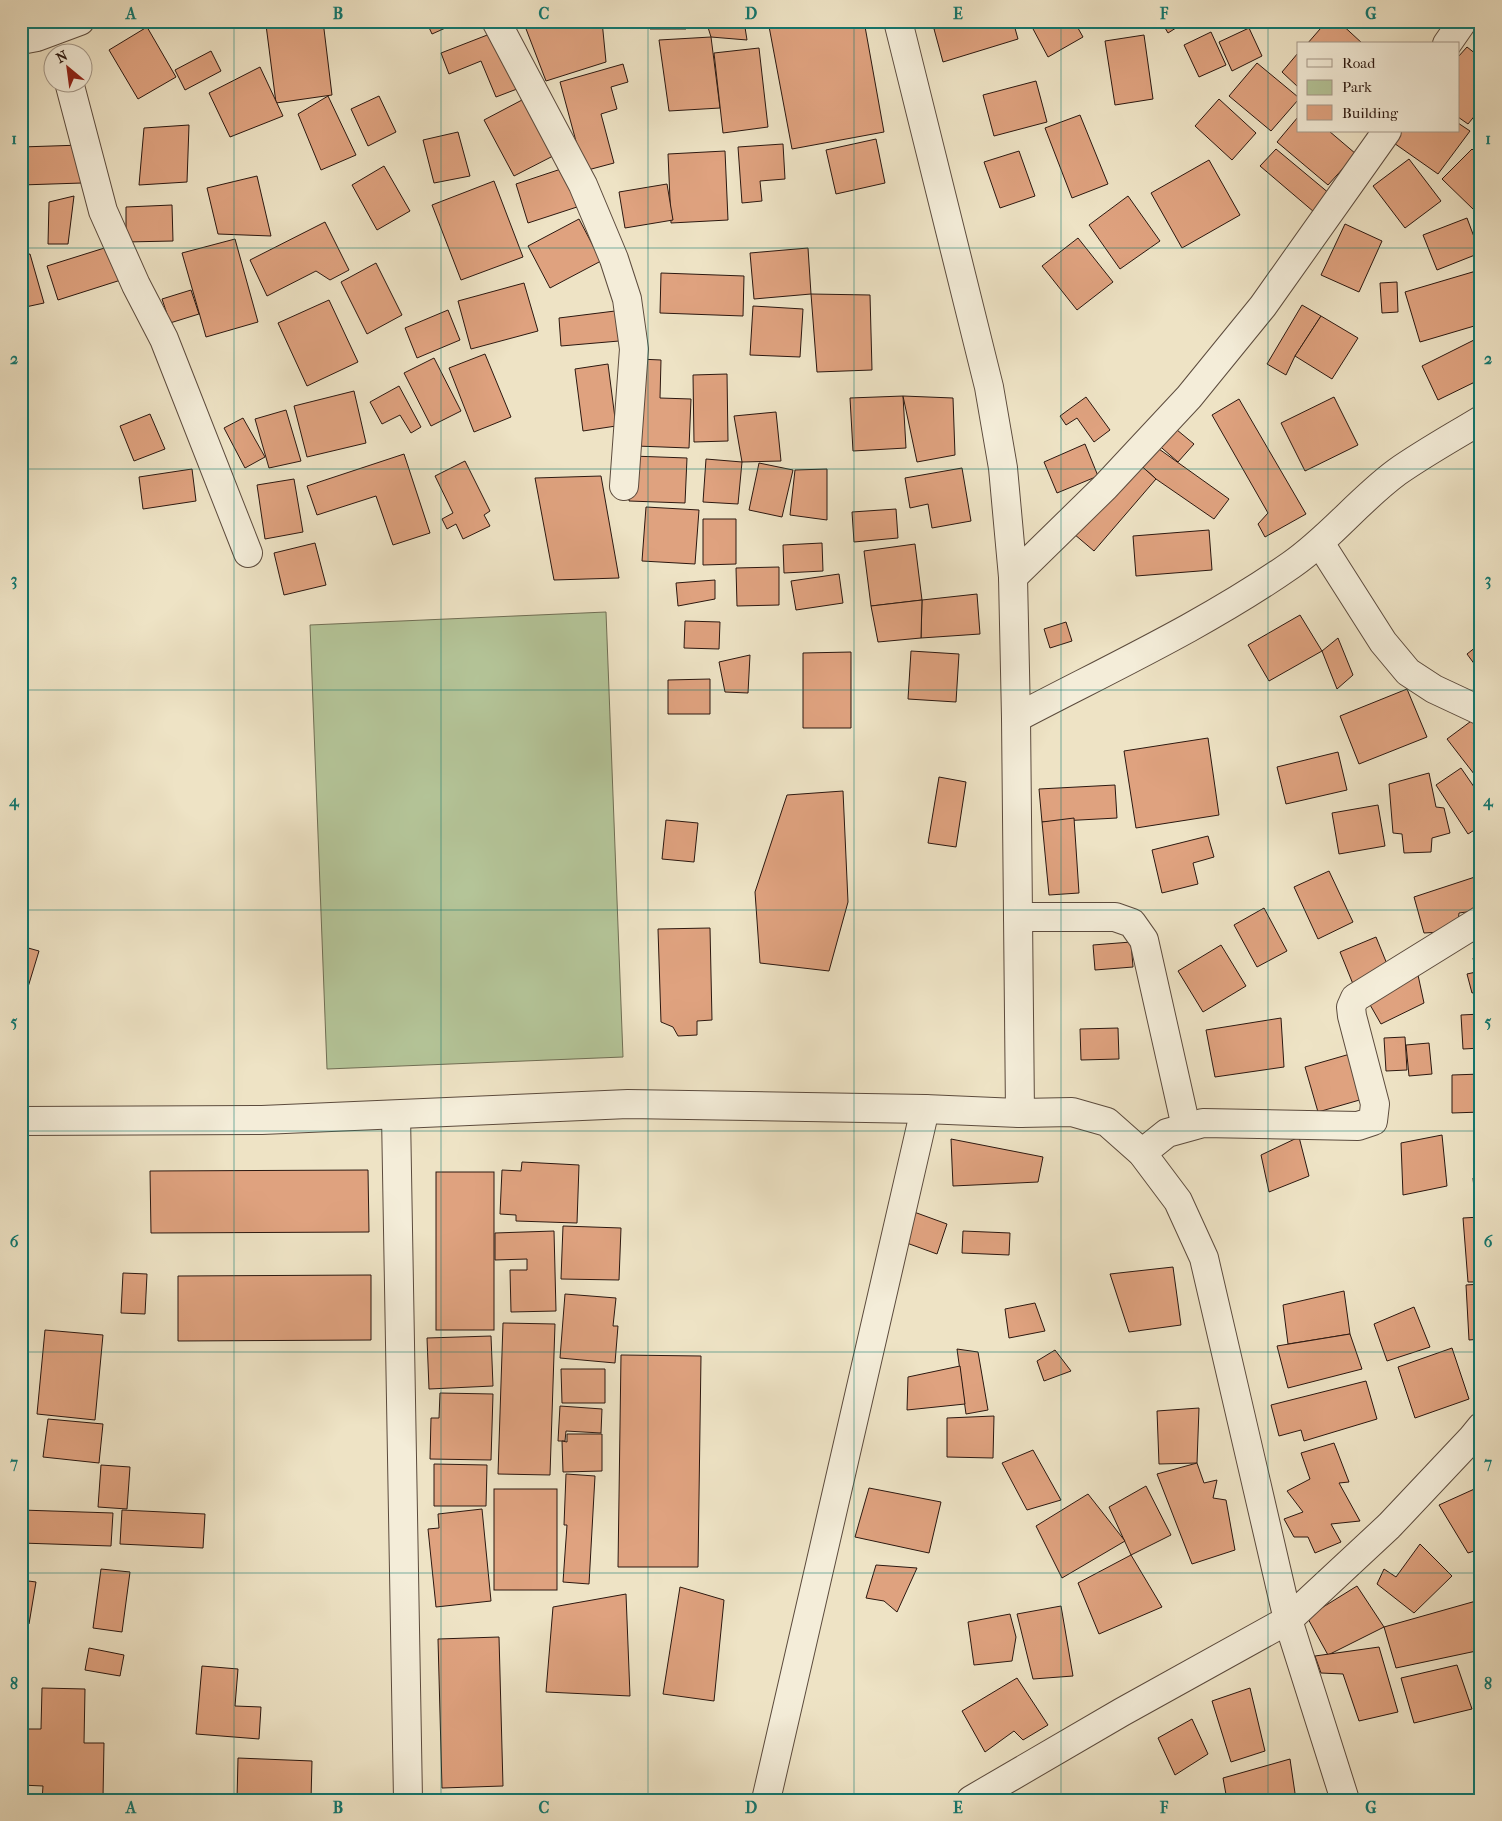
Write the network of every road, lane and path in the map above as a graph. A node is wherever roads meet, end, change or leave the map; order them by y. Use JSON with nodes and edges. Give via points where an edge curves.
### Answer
{"nodes":[{"id":1,"x":496,"y":21,"type":"edge"},
{"id":2,"x":898,"y":21,"type":"edge"},
{"id":3,"x":1463,"y":21,"type":"edge"},
{"id":4,"x":68,"y":30,"type":"edge"},
{"id":5,"x":21,"y":40,"type":"edge"},
{"id":6,"x":1448,"y":42,"type":"edge"},
{"id":7,"x":72,"y":92,"type":"edge"},
{"id":8,"x":1386,"y":132,"type":"edge"},
{"id":9,"x":1481,"y":420,"type":"edge"},
{"id":10,"x":624,"y":486,"type":"dead end"},
{"id":11,"x":1320,"y":543,"type":"junction"},
{"id":12,"x":248,"y":552,"type":"dead end"},
{"id":13,"x":1013,"y":577,"type":"junction"},
{"id":14,"x":1481,"y":711,"type":"edge"},
{"id":15,"x":1016,"y":718,"type":"junction"},
{"id":16,"x":1018,"y":917,"type":"junction"},
{"id":17,"x":1481,"y":920,"type":"edge"},
{"id":18,"x":925,"y":1109,"type":"junction"},
{"id":19,"x":1020,"y":1112,"type":"junction"},
{"id":20,"x":396,"y":1115,"type":"junction"},
{"id":21,"x":21,"y":1121,"type":"edge"},
{"id":22,"x":1186,"y":1127,"type":"junction"},
{"id":23,"x":1142,"y":1154,"type":"junction"},
{"id":24,"x":1481,"y":1427,"type":"edge"},
{"id":25,"x":1288,"y":1620,"type":"junction"},
{"id":26,"x":408,"y":1800,"type":"edge"},
{"id":27,"x":766,"y":1800,"type":"edge"},
{"id":28,"x":971,"y":1800,"type":"edge"},
{"id":29,"x":1345,"y":1800,"type":"edge"}],
"edges":[{"from":1,"to":10,"type":"street","via":[[582,185],[614,259],[627,299],[634,349]]},
{"from":2,"to":13,"type":"street","via":[[989,387],[1003,468]]},
{"from":3,"to":6,"type":"street"},
{"from":4,"to":5,"type":"street"},
{"from":7,"to":12,"type":"street","via":[[103,212],[164,339]]},
{"from":8,"to":13,"type":"street","via":[[1263,306],[1189,398],[1105,487]]},
{"from":9,"to":11,"type":"street","via":[[1397,473]]},
{"from":11,"to":14,"type":"street","via":[[1384,642],[1408,672],[1434,689]]},
{"from":11,"to":15,"type":"street","via":[[1214,615]]},
{"from":13,"to":15,"type":"street"},
{"from":15,"to":16,"type":"street"},
{"from":16,"to":19,"type":"street"},
{"from":16,"to":22,"type":"street","via":[[1115,918],[1132,923],[1144,940]]},
{"from":17,"to":22,"type":"street","via":[[1355,998],[1352,1016],[1375,1104],[1373,1122],[1358,1126],[1203,1123]]},
{"from":18,"to":19,"type":"street"},
{"from":18,"to":20,"type":"street","via":[[628,1104]]},
{"from":18,"to":27,"type":"street"},
{"from":19,"to":23,"type":"street","via":[[1072,1112],[1107,1122]]},
{"from":20,"to":21,"type":"street","via":[[262,1120]]},
{"from":20,"to":26,"type":"street"},
{"from":22,"to":23,"type":"street","via":[[1167,1133]]},
{"from":23,"to":25,"type":"street","via":[[1178,1201],[1204,1258]]},
{"from":24,"to":25,"type":"street","via":[[1389,1526]]},
{"from":25,"to":28,"type":"street"},
{"from":25,"to":29,"type":"street"}]}
